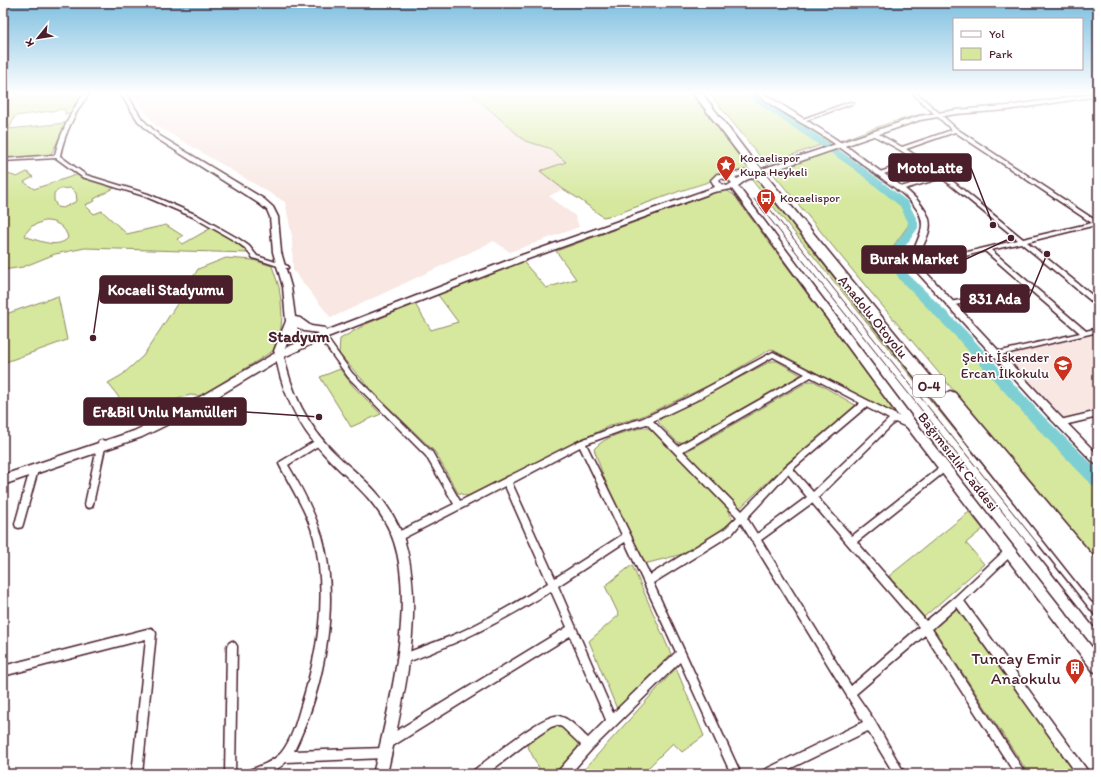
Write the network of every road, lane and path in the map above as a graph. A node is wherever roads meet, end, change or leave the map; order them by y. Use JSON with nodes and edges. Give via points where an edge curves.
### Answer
{"nodes":[{"id":1,"x":66,"y":129,"type":"edge"},
{"id":2,"x":150,"y":129,"type":"edge"},
{"id":3,"x":157,"y":129,"type":"edge"},
{"id":4,"x":727,"y":129,"type":"edge"},
{"id":5,"x":730,"y":129,"type":"edge"},
{"id":6,"x":816,"y":129,"type":"edge"},
{"id":7,"x":873,"y":129,"type":"edge"},
{"id":8,"x":884,"y":129,"type":"edge"},
{"id":9,"x":955,"y":130,"type":"joint"},
{"id":10,"x":873,"y":133,"type":"junction"},
{"id":11,"x":837,"y":143,"type":"junction"},
{"id":12,"x":902,"y":149,"type":"junction"},
{"id":13,"x":803,"y":155,"type":"junction"},
{"id":14,"x":57,"y":156,"type":"junction"},
{"id":15,"x":3,"y":160,"type":"edge"},
{"id":16,"x":919,"y":160,"type":"junction"},
{"id":17,"x":760,"y":170,"type":"junction"},
{"id":18,"x":879,"y":174,"type":"junction"},
{"id":19,"x":943,"y":176,"type":"junction"},
{"id":20,"x":728,"y":177,"type":"junction"},
{"id":21,"x":715,"y":180,"type":"junction"},
{"id":22,"x":730,"y":186,"type":"junction"},
{"id":23,"x":900,"y":188,"type":"junction"},
{"id":24,"x":1097,"y":224,"type":"edge"},
{"id":25,"x":1022,"y":240,"type":"junction"},
{"id":26,"x":986,"y":249,"type":"junction"},
{"id":27,"x":511,"y":260,"type":"junction"},
{"id":28,"x":917,"y":266,"type":"junction"},
{"id":29,"x":283,"y":267,"type":"junction"},
{"id":30,"x":1032,"y":288,"type":"junction"},
{"id":31,"x":1098,"y":303,"type":"edge"},
{"id":32,"x":950,"y":304,"type":"junction"},
{"id":33,"x":294,"y":321,"type":"junction"},
{"id":34,"x":1098,"y":330,"type":"edge"},
{"id":35,"x":322,"y":333,"type":"junction"},
{"id":36,"x":1085,"y":334,"type":"junction"},
{"id":37,"x":301,"y":343,"type":"junction"},
{"id":38,"x":279,"y":353,"type":"junction"},
{"id":39,"x":997,"y":354,"type":"junction"},
{"id":40,"x":811,"y":374,"type":"junction"},
{"id":41,"x":865,"y":403,"type":"junction"},
{"id":42,"x":1098,"y":414,"type":"edge"},
{"id":43,"x":894,"y":418,"type":"junction"},
{"id":44,"x":648,"y":420,"type":"junction"},
{"id":45,"x":1060,"y":423,"type":"junction"},
{"id":46,"x":913,"y":428,"type":"junction"},
{"id":47,"x":318,"y":442,"type":"junction"},
{"id":48,"x":582,"y":443,"type":"junction"},
{"id":49,"x":102,"y":445,"type":"junction"},
{"id":50,"x":678,"y":450,"type":"junction"},
{"id":51,"x":1098,"y":461,"type":"edge"},
{"id":52,"x":944,"y":468,"type":"junction"},
{"id":53,"x":788,"y":469,"type":"junction"},
{"id":54,"x":34,"y":470,"type":"junction"},
{"id":55,"x":3,"y":479,"type":"edge"},
{"id":56,"x":507,"y":481,"type":"junction"},
{"id":57,"x":812,"y":498,"type":"junction"},
{"id":58,"x":89,"y":504,"type":"dead end"},
{"id":59,"x":459,"y":506,"type":"junction"},
{"id":60,"x":742,"y":516,"type":"junction"},
{"id":61,"x":19,"y":524,"type":"dead end"},
{"id":62,"x":397,"y":537,"type":"junction"},
{"id":63,"x":626,"y":537,"type":"junction"},
{"id":64,"x":756,"y":539,"type":"junction"},
{"id":65,"x":851,"y":542,"type":"junction"},
{"id":66,"x":1009,"y":552,"type":"junction"},
{"id":67,"x":1098,"y":575,"type":"edge"},
{"id":68,"x":648,"y":581,"type":"junction"},
{"id":69,"x":553,"y":584,"type":"junction"},
{"id":70,"x":1098,"y":595,"type":"edge"},
{"id":71,"x":958,"y":600,"type":"junction"},
{"id":72,"x":925,"y":627,"type":"junction"},
{"id":73,"x":572,"y":629,"type":"junction"},
{"id":74,"x":232,"y":646,"type":"dead end"},
{"id":75,"x":681,"y":654,"type":"junction"},
{"id":76,"x":402,"y":659,"type":"junction"},
{"id":77,"x":1098,"y":666,"type":"edge"},
{"id":78,"x":3,"y":672,"type":"edge"},
{"id":79,"x":850,"y":692,"type":"junction"},
{"id":80,"x":612,"y":722,"type":"junction"},
{"id":81,"x":870,"y":724,"type":"junction"},
{"id":82,"x":588,"y":745,"type":"junction"},
{"id":83,"x":386,"y":748,"type":"junction"},
{"id":84,"x":285,"y":757,"type":"junction"},
{"id":85,"x":137,"y":774,"type":"edge"},
{"id":86,"x":230,"y":774,"type":"edge"},
{"id":87,"x":253,"y":774,"type":"edge"},
{"id":88,"x":380,"y":774,"type":"edge"},
{"id":89,"x":478,"y":774,"type":"edge"},
{"id":90,"x":563,"y":774,"type":"edge"},
{"id":91,"x":736,"y":774,"type":"edge"},
{"id":92,"x":768,"y":774,"type":"edge"},
{"id":93,"x":900,"y":774,"type":"edge"},
{"id":94,"x":1021,"y":774,"type":"edge"},
{"id":95,"x":1083,"y":774,"type":"edge"}],
"edges":[{"from":1,"to":14,"type":"street"},
{"from":2,"to":29,"type":"main road","via":[[158,137],[261,200],[270,209],[274,217],[277,252]]},
{"from":3,"to":29,"type":"main road","via":[[270,200],[280,219]]},
{"from":4,"to":17,"type":"highway","name":"Anadolu Otoyolu","number":"O-4"},
{"from":5,"to":17,"type":"highway","name":"Anadolu Otoyolu","number":"O-4"},
{"from":6,"to":11,"type":"street"},
{"from":7,"to":11,"type":"main road"},
{"from":8,"to":10,"type":"main road"},
{"from":9,"to":12,"type":"street"},
{"from":9,"to":24,"type":"street"},
{"from":10,"to":11,"type":"main road"},
{"from":10,"to":12,"type":"street"},
{"from":11,"to":13,"type":"main road"},
{"from":11,"to":18,"type":"street"},
{"from":12,"to":16,"type":"street"},
{"from":13,"to":20,"type":"main road"},
{"from":13,"to":22,"type":"main road","via":[[742,178]]},
{"from":14,"to":15,"type":"street"},
{"from":14,"to":29,"type":"street","via":[[84,176],[146,195],[194,216],[237,240],[255,257]]},
{"from":16,"to":18,"type":"street"},
{"from":16,"to":19,"type":"street"},
{"from":17,"to":67,"type":"highway","name":"Anadolu Otoyolu","number":"O-4"},
{"from":17,"to":70,"type":"highway","name":"Anadolu Otoyolu","number":"O-4"},
{"from":18,"to":23,"type":"street"},
{"from":19,"to":23,"type":"street"},
{"from":19,"to":25,"type":"street"},
{"from":20,"to":21,"type":"main road","via":[[720,176]]},
{"from":20,"to":22,"type":"main road","via":[[733,178]]},
{"from":21,"to":22,"type":"main road","via":[[716,184]]},
{"from":21,"to":27,"type":"main road","via":[[706,187]]},
{"from":22,"to":27,"type":"main road","via":[[711,190]]},
{"from":22,"to":46,"type":"main road","name":"Bağımsızlık Caddesi"},
{"from":23,"to":28,"type":"street","via":[[921,211],[927,223],[925,236],[914,256]]},
{"from":24,"to":25,"type":"street"},
{"from":25,"to":26,"type":"street"},
{"from":25,"to":31,"type":"street"},
{"from":26,"to":28,"type":"street"},
{"from":26,"to":30,"type":"street"},
{"from":27,"to":35,"type":"main road"},
{"from":28,"to":32,"type":"street"},
{"from":29,"to":33,"type":"main road"},
{"from":30,"to":32,"type":"street"},
{"from":30,"to":36,"type":"street"},
{"from":32,"to":39,"type":"street"},
{"from":33,"to":35,"type":"main road"},
{"from":33,"to":37,"type":"main road"},
{"from":33,"to":38,"type":"main road"},
{"from":34,"to":36,"type":"street"},
{"from":35,"to":37,"type":"main road"},
{"from":35,"to":59,"type":"street","via":[[350,375],[429,454]]},
{"from":36,"to":39,"type":"street"},
{"from":37,"to":38,"type":"main road"},
{"from":38,"to":47,"type":"street","via":[[292,399]]},
{"from":38,"to":49,"type":"main road","via":[[183,412],[138,434]]},
{"from":39,"to":45,"type":"street"},
{"from":40,"to":41,"type":"street"},
{"from":40,"to":44,"type":"street","via":[[773,354],[731,379]]},
{"from":40,"to":50,"type":"street"},
{"from":41,"to":43,"type":"street"},
{"from":41,"to":53,"type":"street"},
{"from":42,"to":45,"type":"street"},
{"from":43,"to":46,"type":"street"},
{"from":43,"to":57,"type":"street"},
{"from":44,"to":48,"type":"street"},
{"from":44,"to":50,"type":"street"},
{"from":45,"to":51,"type":"street"},
{"from":46,"to":52,"type":"main road","name":"Bağımsızlık Caddesi"},
{"from":47,"to":62,"type":"street","via":[[376,499]]},
{"from":47,"to":84,"type":"street","via":[[283,464],[318,537],[326,593],[323,645],[314,682],[298,729]]},
{"from":48,"to":56,"type":"street"},
{"from":48,"to":63,"type":"street"},
{"from":49,"to":54,"type":"main road"},
{"from":49,"to":55,"type":"main road"},
{"from":49,"to":58,"type":"street"},
{"from":50,"to":60,"type":"street"},
{"from":52,"to":65,"type":"street"},
{"from":52,"to":66,"type":"main road","name":"Bağımsızlık Caddesi"},
{"from":53,"to":57,"type":"street"},
{"from":53,"to":60,"type":"street"},
{"from":54,"to":55,"type":"main road"},
{"from":54,"to":61,"type":"street"},
{"from":56,"to":59,"type":"street"},
{"from":56,"to":69,"type":"street"},
{"from":57,"to":64,"type":"street"},
{"from":57,"to":65,"type":"street"},
{"from":59,"to":62,"type":"street"},
{"from":60,"to":64,"type":"street"},
{"from":60,"to":68,"type":"street","via":[[729,532]]},
{"from":62,"to":76,"type":"street","via":[[404,556],[406,591]]},
{"from":63,"to":68,"type":"street"},
{"from":63,"to":69,"type":"street"},
{"from":64,"to":79,"type":"street"},
{"from":65,"to":72,"type":"street"},
{"from":66,"to":71,"type":"street"},
{"from":66,"to":77,"type":"main road","name":"Bağımsızlık Caddesi"},
{"from":68,"to":75,"type":"street"},
{"from":69,"to":73,"type":"street"},
{"from":69,"to":76,"type":"street","via":[[452,641]]},
{"from":71,"to":72,"type":"street"},
{"from":71,"to":95,"type":"street"},
{"from":72,"to":79,"type":"street"},
{"from":72,"to":94,"type":"street"},
{"from":73,"to":80,"type":"street"},
{"from":73,"to":83,"type":"street"},
{"from":74,"to":86,"type":"street"},
{"from":75,"to":80,"type":"street"},
{"from":75,"to":91,"type":"street"},
{"from":76,"to":83,"type":"street"},
{"from":78,"to":85,"type":"street","via":[[151,633]]},
{"from":79,"to":81,"type":"street"},
{"from":80,"to":82,"type":"street"},
{"from":81,"to":92,"type":"street"},
{"from":81,"to":93,"type":"street"},
{"from":82,"to":89,"type":"street","via":[[565,722],[552,720]]},
{"from":82,"to":90,"type":"street"},
{"from":83,"to":84,"type":"street"},
{"from":83,"to":88,"type":"street"},
{"from":84,"to":87,"type":"street"}]}
